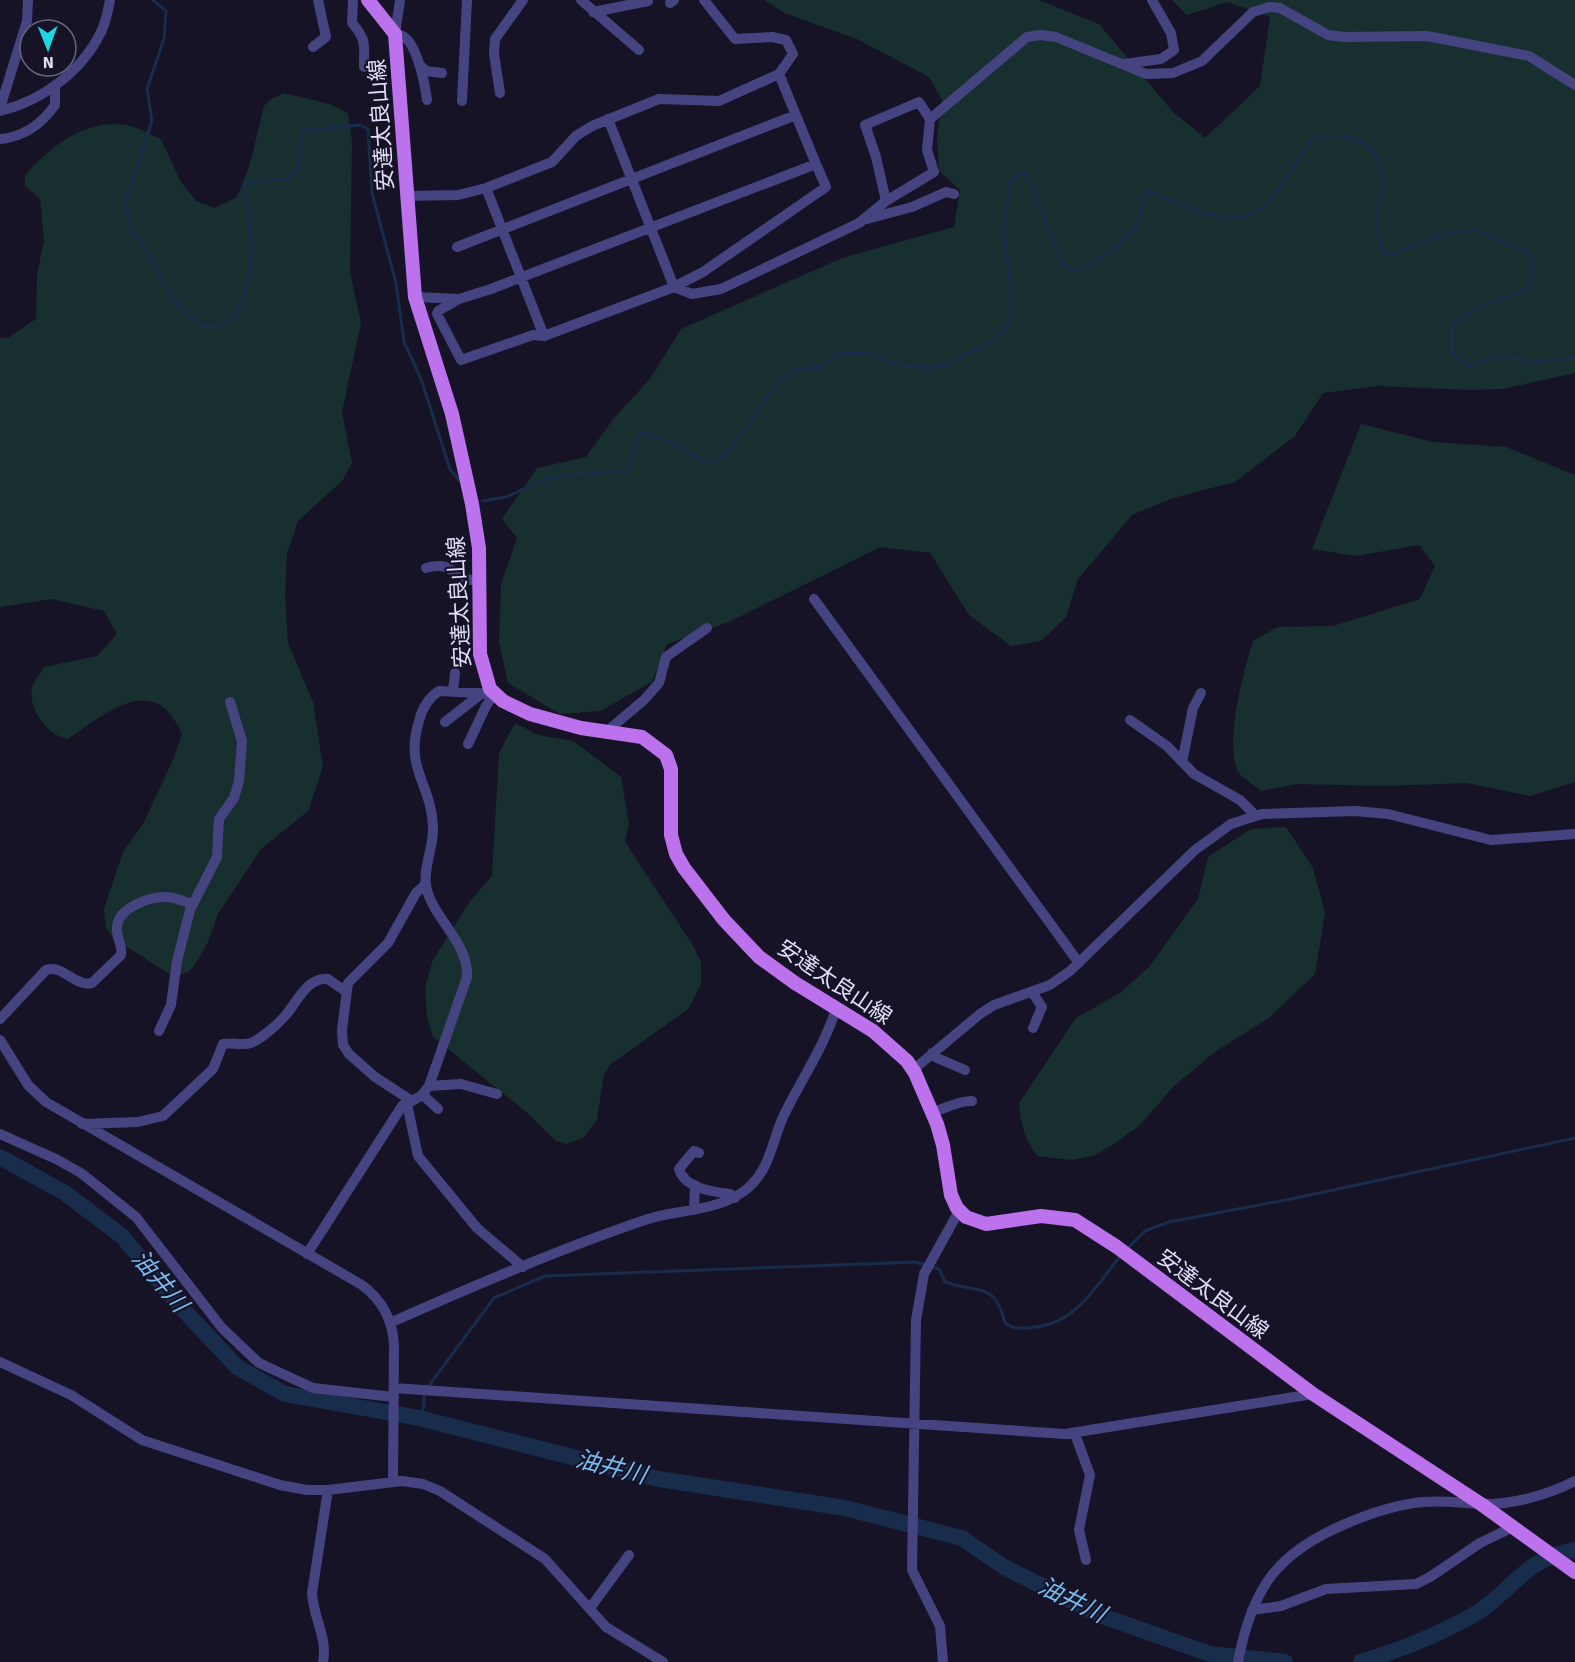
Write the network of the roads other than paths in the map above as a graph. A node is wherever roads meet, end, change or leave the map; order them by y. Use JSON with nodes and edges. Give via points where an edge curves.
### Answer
{"nodes":[{"id":1,"x":28,"y":0,"type":"edge"},
{"id":2,"x":110,"y":0,"type":"edge"},
{"id":3,"x":318,"y":0,"type":"edge"},
{"id":4,"x":353,"y":0,"type":"edge"},
{"id":5,"x":368,"y":0,"type":"edge"},
{"id":6,"x":400,"y":0,"type":"edge"},
{"id":7,"x":467,"y":0,"type":"edge"},
{"id":8,"x":523,"y":0,"type":"edge"},
{"id":9,"x":581,"y":0,"type":"edge"},
{"id":10,"x":704,"y":0,"type":"edge"},
{"id":11,"x":1152,"y":0,"type":"edge"},
{"id":12,"x":648,"y":1,"type":"edge"},
{"id":13,"x":593,"y":12,"type":"junction"},
{"id":14,"x":395,"y":34,"type":"junction"},
{"id":15,"x":313,"y":46,"type":"dead end"},
{"id":16,"x":639,"y":50,"type":"dead end"},
{"id":17,"x":1120,"y":65,"type":"junction"},
{"id":18,"x":364,"y":68,"type":"dead end"},
{"id":19,"x":422,"y":68,"type":"junction"},
{"id":20,"x":442,"y":73,"type":"dead end"},
{"id":21,"x":779,"y":74,"type":"junction"},
{"id":22,"x":1575,"y":85,"type":"edge"},
{"id":23,"x":55,"y":87,"type":"junction"},
{"id":24,"x":500,"y":93,"type":"dead end"},
{"id":25,"x":427,"y":100,"type":"dead end"},
{"id":26,"x":462,"y":101,"type":"dead end"},
{"id":27,"x":0,"y":110,"type":"edge"},
{"id":28,"x":796,"y":115,"type":"junction"},
{"id":29,"x":608,"y":119,"type":"junction"},
{"id":30,"x":930,"y":119,"type":"junction"},
{"id":31,"x":0,"y":139,"type":"edge"},
{"id":32,"x":816,"y":164,"type":"junction"},
{"id":33,"x":633,"y":178,"type":"junction"},
{"id":34,"x":486,"y":188,"type":"junction"},
{"id":35,"x":954,"y":194,"type":"dead end"},
{"id":36,"x":407,"y":196,"type":"junction"},
{"id":37,"x":886,"y":201,"type":"junction"},
{"id":38,"x":866,"y":219,"type":"junction"},
{"id":39,"x":651,"y":227,"type":"junction"},
{"id":40,"x":503,"y":229,"type":"junction"},
{"id":41,"x":457,"y":247,"type":"dead end"},
{"id":42,"x":523,"y":278,"type":"junction"},
{"id":43,"x":674,"y":287,"type":"junction"},
{"id":44,"x":415,"y":297,"type":"junction"},
{"id":45,"x":459,"y":299,"type":"junction"},
{"id":46,"x":544,"y":336,"type":"junction"},
{"id":47,"x":426,"y":568,"type":"dead end"},
{"id":48,"x":480,"y":581,"type":"junction"},
{"id":49,"x":814,"y":599,"type":"dead end"},
{"id":50,"x":707,"y":628,"type":"dead end"},
{"id":51,"x":456,"y":673,"type":"dead end"},
{"id":52,"x":453,"y":691,"type":"junction"},
{"id":53,"x":1201,"y":693,"type":"dead end"},
{"id":54,"x":488,"y":694,"type":"junction"},
{"id":55,"x":230,"y":702,"type":"dead end"},
{"id":56,"x":1130,"y":720,"type":"dead end"},
{"id":57,"x":445,"y":722,"type":"dead end"},
{"id":58,"x":606,"y":732,"type":"junction"},
{"id":59,"x":468,"y":744,"type":"dead end"},
{"id":60,"x":1182,"y":762,"type":"junction"},
{"id":61,"x":1255,"y":815,"type":"junction"},
{"id":62,"x":1575,"y":834,"type":"edge"},
{"id":63,"x":426,"y":884,"type":"junction"},
{"id":64,"x":192,"y":904,"type":"junction"},
{"id":65,"x":1079,"y":963,"type":"junction"},
{"id":66,"x":345,"y":991,"type":"junction"},
{"id":67,"x":1032,"y":992,"type":"junction"},
{"id":68,"x":836,"y":1009,"type":"junction"},
{"id":69,"x":0,"y":1019,"type":"edge"},
{"id":70,"x":1033,"y":1028,"type":"dead end"},
{"id":71,"x":159,"y":1031,"type":"dead end"},
{"id":72,"x":0,"y":1040,"type":"edge"},
{"id":73,"x":932,"y":1053,"type":"junction"},
{"id":74,"x":913,"y":1070,"type":"junction"},
{"id":75,"x":965,"y":1070,"type":"dead end"},
{"id":76,"x":426,"y":1090,"type":"junction"},
{"id":77,"x":497,"y":1094,"type":"dead end"},
{"id":78,"x":972,"y":1101,"type":"dead end"},
{"id":79,"x":410,"y":1102,"type":"junction"},
{"id":80,"x":438,"y":1109,"type":"dead end"},
{"id":81,"x":932,"y":1112,"type":"junction"},
{"id":82,"x":82,"y":1124,"type":"junction"},
{"id":83,"x":0,"y":1134,"type":"edge"},
{"id":84,"x":699,"y":1153,"type":"dead end"},
{"id":85,"x":695,"y":1185,"type":"junction"},
{"id":86,"x":735,"y":1198,"type":"junction"},
{"id":87,"x":694,"y":1210,"type":"junction"},
{"id":88,"x":959,"y":1211,"type":"junction"},
{"id":89,"x":307,"y":1254,"type":"junction"},
{"id":90,"x":523,"y":1267,"type":"junction"},
{"id":91,"x":392,"y":1322,"type":"junction"},
{"id":92,"x":0,"y":1362,"type":"edge"},
{"id":93,"x":1313,"y":1394,"type":"junction"},
{"id":94,"x":394,"y":1397,"type":"junction"},
{"id":95,"x":914,"y":1426,"type":"junction"},
{"id":96,"x":1075,"y":1434,"type":"junction"},
{"id":97,"x":393,"y":1481,"type":"junction"},
{"id":98,"x":1575,"y":1481,"type":"edge"},
{"id":99,"x":328,"y":1490,"type":"junction"},
{"id":100,"x":1481,"y":1504,"type":"junction"},
{"id":101,"x":1511,"y":1528,"type":"junction"},
{"id":102,"x":629,"y":1555,"type":"dead end"},
{"id":103,"x":1086,"y":1560,"type":"dead end"},
{"id":104,"x":1574,"y":1571,"type":"edge"},
{"id":105,"x":590,"y":1608,"type":"junction"},
{"id":106,"x":1252,"y":1610,"type":"junction"},
{"id":107,"x":323,"y":1662,"type":"edge"},
{"id":108,"x":663,"y":1662,"type":"edge"},
{"id":109,"x":943,"y":1662,"type":"edge"},
{"id":110,"x":1238,"y":1662,"type":"edge"}],
"edges":[{"from":1,"to":27,"type":"street","via":[[27,21]]},
{"from":2,"to":23,"type":"street","via":[[102,30],[91,50]]},
{"from":3,"to":15,"type":"street","via":[[326,37]]},
{"from":4,"to":18,"type":"street","via":[[352,22],[365,42],[360,58]]},
{"from":5,"to":14,"type":"main road","name":"安達太良山線"},
{"from":6,"to":14,"type":"street"},
{"from":7,"to":26,"type":"street"},
{"from":8,"to":24,"type":"street","via":[[495,39]]},
{"from":9,"to":13,"type":"street"},
{"from":10,"to":21,"type":"street","via":[[735,39],[786,40],[793,54]]},
{"from":11,"to":17,"type":"street","via":[[1171,33],[1174,50],[1161,59]]},
{"from":12,"to":13,"type":"street"},
{"from":13,"to":16,"type":"street"},
{"from":14,"to":19,"type":"street","via":[[405,38]]},
{"from":14,"to":36,"type":"main road","name":"安達太良山線"},
{"from":17,"to":22,"type":"street","via":[[1146,74],[1186,70],[1202,61],[1253,12],[1269,7],[1290,11],[1328,35],[1427,36],[1529,56]]},
{"from":17,"to":30,"type":"street","via":[[1056,38],[1027,37]]},
{"from":19,"to":20,"type":"street"},
{"from":19,"to":25,"type":"street"},
{"from":21,"to":28,"type":"street"},
{"from":21,"to":29,"type":"street","via":[[719,101],[659,99]]},
{"from":23,"to":27,"type":"street"},
{"from":23,"to":31,"type":"street","via":[[55,105],[40,122],[22,135]]},
{"from":28,"to":32,"type":"street"},
{"from":28,"to":33,"type":"street"},
{"from":29,"to":33,"type":"street"},
{"from":29,"to":34,"type":"street","via":[[576,136],[552,162]]},
{"from":30,"to":37,"type":"street","via":[[927,150],[934,172]]},
{"from":30,"to":37,"type":"street","via":[[919,102],[865,124]]},
{"from":32,"to":39,"type":"street"},
{"from":32,"to":43,"type":"street","via":[[826,187],[703,272]]},
{"from":33,"to":39,"type":"street"},
{"from":33,"to":40,"type":"street"},
{"from":34,"to":36,"type":"street","via":[[458,195]]},
{"from":34,"to":40,"type":"street"},
{"from":35,"to":38,"type":"street","via":[[946,192],[912,207]]},
{"from":36,"to":44,"type":"main road","name":"安達太良山線"},
{"from":37,"to":38,"type":"street"},
{"from":38,"to":43,"type":"street","via":[[721,289],[692,294]]},
{"from":39,"to":42,"type":"street"},
{"from":39,"to":43,"type":"street"},
{"from":40,"to":41,"type":"street"},
{"from":40,"to":42,"type":"street"},
{"from":42,"to":45,"type":"street"},
{"from":42,"to":46,"type":"street"},
{"from":43,"to":46,"type":"street"},
{"from":44,"to":45,"type":"street"},
{"from":44,"to":48,"type":"main road","name":"安達太良山線","via":[[452,414],[476,530]]},
{"from":45,"to":46,"type":"street","via":[[437,314],[461,360],[533,335]]},
{"from":47,"to":48,"type":"street","via":[[449,566],[466,580]]},
{"from":48,"to":54,"type":"main road","name":"安達太良山線","via":[[480,654]]},
{"from":49,"to":65,"type":"street"},
{"from":50,"to":58,"type":"street","via":[[666,657],[659,683]]},
{"from":51,"to":52,"type":"street"},
{"from":52,"to":54,"type":"street"},
{"from":52,"to":63,"type":"street","via":[[439,691],[429,699],[414,737],[416,767],[433,825]]},
{"from":53,"to":60,"type":"street","via":[[1193,708]]},
{"from":54,"to":57,"type":"street"},
{"from":54,"to":58,"type":"main road","name":"安達太良山線","via":[[530,714]]},
{"from":54,"to":59,"type":"street"},
{"from":55,"to":64,"type":"street","via":[[242,741],[239,781],[234,798],[219,819],[215,865]]},
{"from":56,"to":60,"type":"street","via":[[1167,746]]},
{"from":58,"to":68,"type":"main road","name":"安達太良山線","via":[[642,737],[666,755],[671,769],[671,835],[684,868],[759,957]]},
{"from":60,"to":61,"type":"street","via":[[1194,774],[1240,800]]},
{"from":61,"to":62,"type":"street","via":[[1378,813],[1491,840]]},
{"from":61,"to":65,"type":"street","via":[[1231,824],[1203,842]]},
{"from":63,"to":66,"type":"street","via":[[416,893],[388,943],[356,973]]},
{"from":63,"to":76,"type":"street","via":[[467,969]]},
{"from":64,"to":69,"type":"street","via":[[161,897],[128,910],[116,929],[121,955],[92,983],[81,984],[54,969],[46,970]]},
{"from":64,"to":71,"type":"street","via":[[177,961],[171,1005]]},
{"from":65,"to":67,"type":"street","via":[[1058,980]]},
{"from":66,"to":79,"type":"street","via":[[343,1045],[362,1066]]},
{"from":66,"to":82,"type":"street","via":[[328,979],[316,980],[283,1019],[256,1040],[248,1044],[223,1044],[213,1069],[163,1116],[138,1122]]},
{"from":67,"to":70,"type":"street","via":[[1042,1007]]},
{"from":67,"to":73,"type":"street","via":[[994,1005]]},
{"from":68,"to":74,"type":"main road","name":"安達太良山線","via":[[896,1049]]},
{"from":68,"to":86,"type":"street","via":[[783,1117],[768,1162],[755,1181]]},
{"from":72,"to":82,"type":"street","via":[[34,1092]]},
{"from":73,"to":74,"type":"street"},
{"from":73,"to":75,"type":"street"},
{"from":74,"to":81,"type":"main road","name":"安達太良山線"},
{"from":76,"to":77,"type":"street","via":[[461,1084]]},
{"from":76,"to":79,"type":"street"},
{"from":76,"to":80,"type":"street"},
{"from":78,"to":81,"type":"street","via":[[964,1100]]},
{"from":79,"to":89,"type":"street","via":[[402,1106]]},
{"from":79,"to":90,"type":"street","via":[[418,1156],[477,1228]]},
{"from":81,"to":88,"type":"main road","name":"安達太良山線","via":[[943,1145],[951,1195]]},
{"from":82,"to":89,"type":"street"},
{"from":83,"to":94,"type":"street","via":[[81,1173],[136,1217],[222,1328],[259,1363],[313,1388]]},
{"from":84,"to":85,"type":"street","via":[[694,1151],[679,1169]]},
{"from":85,"to":86,"type":"street"},
{"from":85,"to":87,"type":"street"},
{"from":86,"to":87,"type":"street"},
{"from":87,"to":90,"type":"street","via":[[648,1219]]},
{"from":88,"to":93,"type":"main road","name":"安達太良山線","via":[[970,1220],[986,1224],[1041,1216],[1075,1220]]},
{"from":88,"to":95,"type":"street","via":[[924,1274],[916,1320]]},
{"from":89,"to":91,"type":"street","via":[[378,1298]]},
{"from":90,"to":91,"type":"street"},
{"from":91,"to":94,"type":"street"},
{"from":92,"to":99,"type":"street","via":[[71,1395],[142,1440],[280,1485]]},
{"from":93,"to":96,"type":"street"},
{"from":93,"to":100,"type":"main road","name":"安達太良山線"},
{"from":94,"to":95,"type":"street","via":[[424,1390]]},
{"from":94,"to":97,"type":"street"},
{"from":95,"to":96,"type":"street"},
{"from":95,"to":109,"type":"street","via":[[912,1570],[940,1626]]},
{"from":96,"to":103,"type":"street","via":[[1090,1475],[1079,1530]]},
{"from":97,"to":99,"type":"street"},
{"from":97,"to":105,"type":"street","via":[[423,1484],[440,1491],[507,1533],[545,1559]]},
{"from":98,"to":100,"type":"street","via":[[1527,1499]]},
{"from":99,"to":107,"type":"street","via":[[312,1587],[312,1603],[324,1645]]},
{"from":100,"to":101,"type":"main road","name":"安達太良山線"},
{"from":100,"to":106,"type":"street","via":[[1400,1505],[1329,1530],[1280,1563],[1261,1588]]},
{"from":101,"to":104,"type":"main road","name":"安達太良山線"},
{"from":101,"to":106,"type":"street","via":[[1416,1584],[1326,1589],[1281,1606]]},
{"from":102,"to":105,"type":"street"},
{"from":105,"to":108,"type":"street","via":[[606,1627]]},
{"from":106,"to":110,"type":"street"}]}
